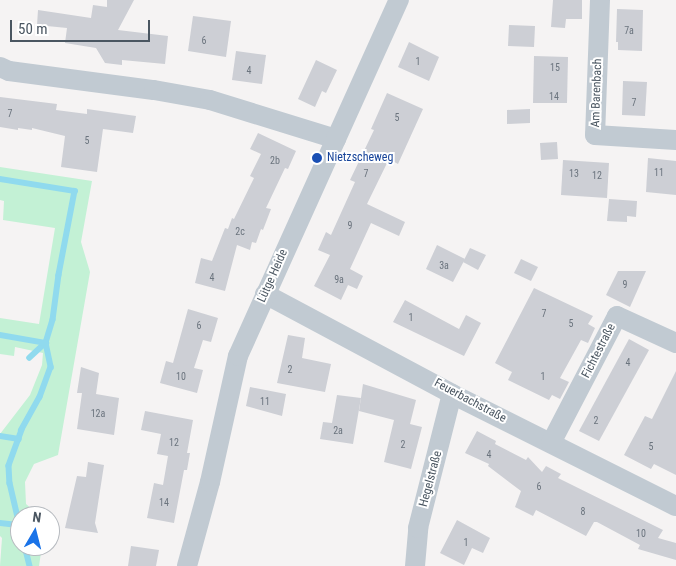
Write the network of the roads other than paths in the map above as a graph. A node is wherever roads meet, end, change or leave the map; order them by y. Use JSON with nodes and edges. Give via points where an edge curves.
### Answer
{"nodes":[{"id":1,"x":399,"y":0,"type":"edge"},
{"id":2,"x":600,"y":0,"type":"edge"},
{"id":3,"x":0,"y":67,"type":"edge"},
{"id":4,"x":336,"y":139,"type":"junction"},
{"id":5,"x":676,"y":140,"type":"edge"},
{"id":6,"x":265,"y":294,"type":"junction"},
{"id":7,"x":676,"y":344,"type":"edge"},
{"id":8,"x":452,"y":394,"type":"junction"},
{"id":9,"x":551,"y":443,"type":"junction"},
{"id":10,"x":676,"y":506,"type":"edge"},
{"id":11,"x":187,"y":566,"type":"edge"},
{"id":12,"x":415,"y":566,"type":"edge"}],
"edges":[{"from":1,"to":4,"type":"street","name":"Lütge Heide"},
{"from":2,"to":5,"type":"street","name":"Am Barenbach","via":[[595,135]]},
{"from":3,"to":4,"type":"street","via":[[9,71],[210,100]]},
{"from":4,"to":6,"type":"street","name":"Lütge Heide"},
{"from":6,"to":8,"type":"street","name":"Feuerbachstraße"},
{"from":6,"to":11,"type":"street","name":"Lütge Heide","via":[[238,356],[210,482]]},
{"from":7,"to":9,"type":"street","name":"Fichtestraße","via":[[618,316]]},
{"from":8,"to":9,"type":"street","name":"Feuerbachstraße"},
{"from":8,"to":12,"type":"street","name":"Hegelstraße","via":[[418,528]]},
{"from":9,"to":10,"type":"street","name":"Feuerbachstraße"}]}
